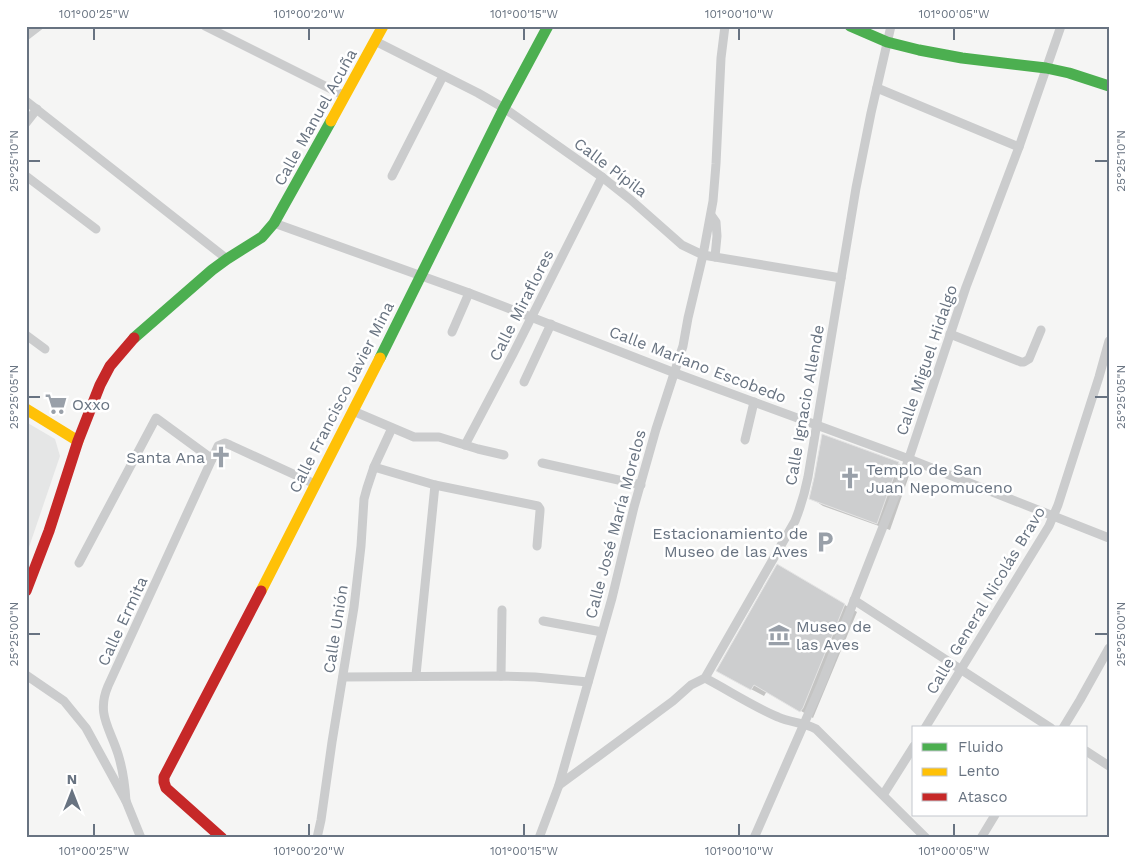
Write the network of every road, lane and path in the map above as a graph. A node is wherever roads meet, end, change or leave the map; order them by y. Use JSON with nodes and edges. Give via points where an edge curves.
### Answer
{"nodes":[{"id":1,"x":39,"y":26,"type":"edge"},
{"id":2,"x":205,"y":26,"type":"edge"},
{"id":3,"x":383,"y":26,"type":"edge"},
{"id":4,"x":548,"y":26,"type":"edge"},
{"id":5,"x":725,"y":26,"type":"edge"},
{"id":6,"x":850,"y":26,"type":"edge"},
{"id":7,"x":891,"y":26,"type":"edge"},
{"id":8,"x":1061,"y":26,"type":"edge"},
{"id":9,"x":26,"y":36,"type":"edge"},
{"id":10,"x":376,"y":41,"type":"junction"},
{"id":11,"x":887,"y":42,"type":"junction"},
{"id":12,"x":1046,"y":68,"type":"junction"},
{"id":13,"x":443,"y":76,"type":"junction"},
{"id":14,"x":1109,"y":86,"type":"edge"},
{"id":15,"x":877,"y":88,"type":"junction"},
{"id":16,"x":345,"y":96,"type":"junction"},
{"id":17,"x":26,"y":101,"type":"edge"},
{"id":18,"x":504,"y":108,"type":"junction"},
{"id":19,"x":37,"y":109,"type":"junction"},
{"id":20,"x":26,"y":123,"type":"edge"},
{"id":21,"x":1019,"y":147,"type":"junction"},
{"id":22,"x":26,"y":176,"type":"edge"},
{"id":23,"x":392,"y":176,"type":"dead end"},
{"id":24,"x":602,"y":177,"type":"junction"},
{"id":25,"x":711,"y":215,"type":"junction"},
{"id":26,"x":274,"y":223,"type":"junction"},
{"id":27,"x":96,"y":229,"type":"dead end"},
{"id":28,"x":703,"y":255,"type":"junction"},
{"id":29,"x":715,"y":257,"type":"junction"},
{"id":30,"x":227,"y":259,"type":"junction"},
{"id":31,"x":420,"y":275,"type":"junction"},
{"id":32,"x":841,"y":278,"type":"junction"},
{"id":33,"x":469,"y":293,"type":"junction"},
{"id":34,"x":531,"y":317,"type":"junction"},
{"id":35,"x":551,"y":324,"type":"junction"},
{"id":36,"x":1041,"y":330,"type":"dead end"},
{"id":37,"x":452,"y":332,"type":"dead end"},
{"id":38,"x":950,"y":334,"type":"junction"},
{"id":39,"x":26,"y":335,"type":"edge"},
{"id":40,"x":1109,"y":342,"type":"edge"},
{"id":41,"x":45,"y":349,"type":"dead end"},
{"id":42,"x":675,"y":373,"type":"junction"},
{"id":43,"x":524,"y":382,"type":"dead end"},
{"id":44,"x":754,"y":402,"type":"junction"},
{"id":45,"x":26,"y":409,"type":"edge"},
{"id":46,"x":353,"y":411,"type":"junction"},
{"id":47,"x":816,"y":425,"type":"junction"},
{"id":48,"x":392,"y":428,"type":"junction"},
{"id":49,"x":78,"y":440,"type":"junction"},
{"id":50,"x":746,"y":440,"type":"dead end"},
{"id":51,"x":465,"y":445,"type":"junction"},
{"id":52,"x":504,"y":455,"type":"dead end"},
{"id":53,"x":212,"y":459,"type":"junction"},
{"id":54,"x":909,"y":459,"type":"junction"},
{"id":55,"x":542,"y":463,"type":"dead end"},
{"id":56,"x":374,"y":467,"type":"junction"},
{"id":57,"x":315,"y":484,"type":"junction"},
{"id":58,"x":435,"y":485,"type":"junction"},
{"id":59,"x":641,"y":485,"type":"junction"},
{"id":60,"x":1054,"y":516,"type":"junction"},
{"id":61,"x":1109,"y":538,"type":"edge"},
{"id":62,"x":537,"y":546,"type":"dead end"},
{"id":63,"x":80,"y":563,"type":"dead end"},
{"id":64,"x":26,"y":591,"type":"edge"},
{"id":65,"x":854,"y":600,"type":"junction"},
{"id":66,"x":502,"y":610,"type":"dead end"},
{"id":67,"x":543,"y":622,"type":"dead end"},
{"id":68,"x":602,"y":632,"type":"junction"},
{"id":69,"x":1109,"y":648,"type":"edge"},
{"id":70,"x":961,"y":670,"type":"junction"},
{"id":71,"x":26,"y":675,"type":"edge"},
{"id":72,"x":343,"y":676,"type":"junction"},
{"id":73,"x":416,"y":676,"type":"junction"},
{"id":74,"x":501,"y":676,"type":"junction"},
{"id":75,"x":705,"y":678,"type":"junction"},
{"id":76,"x":588,"y":682,"type":"junction"},
{"id":77,"x":804,"y":724,"type":"junction"},
{"id":78,"x":926,"y":726,"type":"edge"},
{"id":79,"x":1048,"y":726,"type":"edge"},
{"id":80,"x":1064,"y":726,"type":"edge"},
{"id":81,"x":912,"y":749,"type":"edge"},
{"id":82,"x":1088,"y":752,"type":"edge"},
{"id":83,"x":1109,"y":766,"type":"edge"},
{"id":84,"x":559,"y":785,"type":"junction"},
{"id":85,"x":883,"y":795,"type":"junction"},
{"id":86,"x":126,"y":801,"type":"junction"},
{"id":87,"x":995,"y":816,"type":"edge"},
{"id":88,"x":141,"y":838,"type":"edge"},
{"id":89,"x":222,"y":838,"type":"edge"},
{"id":90,"x":317,"y":838,"type":"edge"},
{"id":91,"x":539,"y":838,"type":"edge"},
{"id":92,"x":754,"y":838,"type":"edge"},
{"id":93,"x":926,"y":838,"type":"edge"},
{"id":94,"x":981,"y":838,"type":"edge"}],
"edges":[{"from":1,"to":9,"type":"street"},
{"from":2,"to":16,"type":"street"},
{"from":3,"to":10,"type":"street","name":"Calle Manuel Acuña"},
{"from":4,"to":18,"type":"street","name":"Calle Francisco Javier Mina"},
{"from":5,"to":25,"type":"street","name":"Calle José María Morelos"},
{"from":6,"to":11,"type":"street"},
{"from":7,"to":11,"type":"street","name":"Calle Ignacio Allende"},
{"from":8,"to":12,"type":"street","name":"Calle Miguel Hidalgo"},
{"from":10,"to":13,"type":"street","name":"Calle Pípila"},
{"from":10,"to":16,"type":"street","name":"Calle Manuel Acuña"},
{"from":11,"to":12,"type":"street","via":[[962,58]]},
{"from":11,"to":15,"type":"street","name":"Calle Ignacio Allende"},
{"from":12,"to":14,"type":"street"},
{"from":12,"to":21,"type":"street","name":"Calle Miguel Hidalgo"},
{"from":13,"to":18,"type":"street","name":"Calle Pípila"},
{"from":13,"to":23,"type":"street"},
{"from":15,"to":21,"type":"street"},
{"from":15,"to":32,"type":"street","name":"Calle Ignacio Allende"},
{"from":16,"to":26,"type":"street","name":"Calle Manuel Acuña"},
{"from":17,"to":19,"type":"street"},
{"from":18,"to":24,"type":"street","name":"Calle Pípila"},
{"from":18,"to":31,"type":"street","name":"Calle Francisco Javier Mina"},
{"from":19,"to":20,"type":"street"},
{"from":19,"to":30,"type":"street"},
{"from":21,"to":38,"type":"street","name":"Calle Miguel Hidalgo"},
{"from":22,"to":27,"type":"street"},
{"from":24,"to":28,"type":"street","name":"Calle Pípila","via":[[682,245]]},
{"from":24,"to":34,"type":"street","name":"Calle Miraflores"},
{"from":25,"to":28,"type":"street","name":"Calle José María Morelos"},
{"from":25,"to":29,"type":"street","name":"Calle José María Morelos","via":[[716,222],[718,236]]},
{"from":26,"to":30,"type":"street","name":"Calle Manuel Acuña","via":[[262,237]]},
{"from":26,"to":31,"type":"street","name":"Calle Mariano Escobedo"},
{"from":28,"to":29,"type":"street","name":"Calle Pípila"},
{"from":28,"to":42,"type":"street","name":"Calle José María Morelos"},
{"from":29,"to":32,"type":"street","name":"Calle Pípila"},
{"from":30,"to":49,"type":"street","name":"Calle Manuel Acuña","via":[[130,342],[110,366]]},
{"from":31,"to":33,"type":"street","name":"Calle Mariano Escobedo"},
{"from":31,"to":46,"type":"street","name":"Calle Francisco Javier Mina"},
{"from":32,"to":47,"type":"street","name":"Calle Ignacio Allende"},
{"from":33,"to":34,"type":"street","name":"Calle Mariano Escobedo"},
{"from":33,"to":37,"type":"street"},
{"from":34,"to":35,"type":"street","name":"Calle Mariano Escobedo"},
{"from":34,"to":51,"type":"street","name":"Calle Miraflores"},
{"from":35,"to":42,"type":"street","name":"Calle Mariano Escobedo"},
{"from":35,"to":43,"type":"street"},
{"from":36,"to":38,"type":"street","via":[[1029,359],[1024,362]]},
{"from":38,"to":54,"type":"street","name":"Calle Miguel Hidalgo"},
{"from":39,"to":41,"type":"street"},
{"from":40,"to":60,"type":"street","name":"Calle General Nicolás Bravo"},
{"from":42,"to":44,"type":"street","name":"Calle Mariano Escobedo"},
{"from":42,"to":59,"type":"street","name":"Calle José María Morelos"},
{"from":44,"to":47,"type":"street","name":"Calle Mariano Escobedo"},
{"from":44,"to":50,"type":"street"},
{"from":45,"to":49,"type":"street"},
{"from":46,"to":48,"type":"street"},
{"from":46,"to":57,"type":"street","name":"Calle Francisco Javier Mina"},
{"from":47,"to":54,"type":"street","name":"Calle Mariano Escobedo"},
{"from":47,"to":75,"type":"street","name":"Calle Ignacio Allende","via":[[800,509]]},
{"from":48,"to":51,"type":"street","via":[[414,437],[439,437]]},
{"from":48,"to":56,"type":"street","name":"Calle Unión"},
{"from":49,"to":64,"type":"street","name":"Calle Manuel Acuña"},
{"from":51,"to":52,"type":"street"},
{"from":53,"to":57,"type":"street","name":"Calle Ermita","via":[[218,446],[225,443]]},
{"from":53,"to":63,"type":"street","via":[[156,418]]},
{"from":53,"to":86,"type":"street","name":"Calle Ermita","via":[[103,700],[104,714],[124,776]]},
{"from":54,"to":60,"type":"street","name":"Calle Mariano Escobedo"},
{"from":54,"to":65,"type":"street","name":"Calle Miguel Hidalgo"},
{"from":55,"to":59,"type":"street"},
{"from":56,"to":58,"type":"street"},
{"from":56,"to":72,"type":"street","name":"Calle Unión","via":[[364,499],[356,588]]},
{"from":57,"to":89,"type":"street","name":"Calle Francisco Javier Mina","via":[[165,773],[166,788]]},
{"from":58,"to":62,"type":"street","via":[[538,506]]},
{"from":58,"to":73,"type":"street"},
{"from":59,"to":68,"type":"street","name":"Calle José María Morelos"},
{"from":60,"to":61,"type":"street","name":"Calle Mariano Escobedo"},
{"from":60,"to":70,"type":"street","name":"Calle General Nicolás Bravo"},
{"from":65,"to":70,"type":"street"},
{"from":65,"to":77,"type":"street","name":"Calle Miguel Hidalgo"},
{"from":66,"to":74,"type":"street"},
{"from":67,"to":68,"type":"street"},
{"from":68,"to":76,"type":"street","name":"Calle José María Morelos"},
{"from":69,"to":80,"type":"street"},
{"from":70,"to":78,"type":"street","name":"Calle General Nicolás Bravo"},
{"from":70,"to":79,"type":"street"},
{"from":71,"to":86,"type":"street","via":[[64,700],[86,728]]},
{"from":72,"to":73,"type":"street"},
{"from":72,"to":90,"type":"street","name":"Calle Unión"},
{"from":73,"to":74,"type":"street"},
{"from":74,"to":76,"type":"street"},
{"from":75,"to":77,"type":"street","via":[[775,716]]},
{"from":75,"to":84,"type":"street","name":"Calle Ignacio Allende","via":[[691,685]]},
{"from":76,"to":84,"type":"street","name":"Calle José María Morelos"},
{"from":77,"to":85,"type":"street","via":[[820,732]]},
{"from":77,"to":92,"type":"street","name":"Calle Miguel Hidalgo"},
{"from":81,"to":85,"type":"street"},
{"from":82,"to":83,"type":"street"},
{"from":84,"to":91,"type":"street","name":"Calle José María Morelos"},
{"from":85,"to":93,"type":"street"},
{"from":86,"to":88,"type":"street"},
{"from":87,"to":94,"type":"street"}]}
